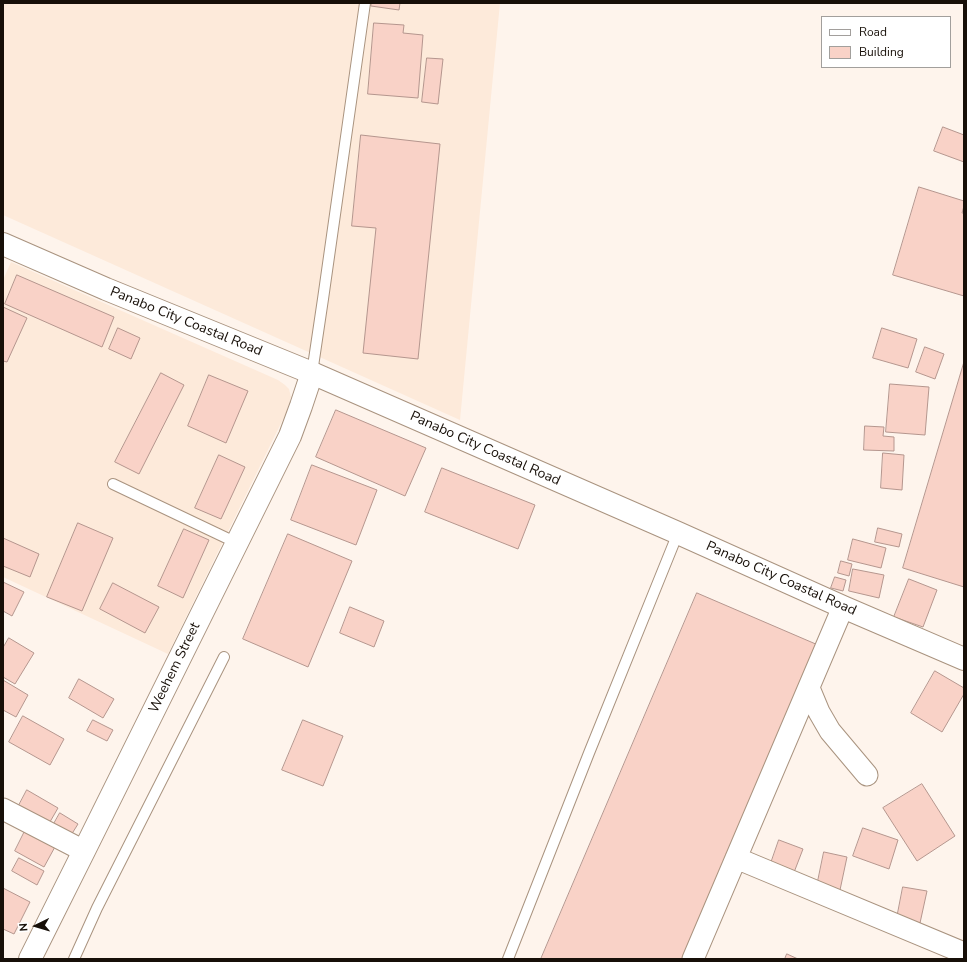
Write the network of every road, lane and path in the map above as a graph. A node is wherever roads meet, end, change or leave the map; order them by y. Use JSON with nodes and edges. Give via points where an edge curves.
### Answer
{"nodes":[{"id":1,"x":365,"y":3,"type":"edge"},
{"id":2,"x":3,"y":244,"type":"edge"},
{"id":3,"x":312,"y":373,"type":"junction"},
{"id":4,"x":113,"y":484,"type":"dead end"},
{"id":5,"x":678,"y":533,"type":"junction"},
{"id":6,"x":237,"y":543,"type":"junction"},
{"id":7,"x":843,"y":607,"type":"junction"},
{"id":8,"x":224,"y":657,"type":"dead end"},
{"id":9,"x":964,"y":659,"type":"edge"},
{"id":10,"x":808,"y":688,"type":"junction"},
{"id":11,"x":867,"y":775,"type":"dead end"},
{"id":12,"x":3,"y":810,"type":"edge"},
{"id":13,"x":84,"y":851,"type":"junction"},
{"id":14,"x":736,"y":858,"type":"junction"},
{"id":15,"x":964,"y":953,"type":"edge"},
{"id":16,"x":30,"y":959,"type":"edge"},
{"id":17,"x":74,"y":959,"type":"edge"},
{"id":18,"x":508,"y":959,"type":"edge"},
{"id":19,"x":693,"y":959,"type":"edge"}],
"edges":[{"from":1,"to":3,"type":"lane"},
{"from":2,"to":3,"type":"main road","name":"Panabo City Coastal Road"},
{"from":3,"to":5,"type":"main road","name":"Panabo City Coastal Road"},
{"from":3,"to":6,"type":"main road","name":"Weehem Street","via":[[290,436]]},
{"from":4,"to":6,"type":"lane"},
{"from":5,"to":7,"type":"main road","name":"Panabo City Coastal Road"},
{"from":5,"to":18,"type":"lane","via":[[588,753]]},
{"from":6,"to":13,"type":"main road","name":"Weehem Street"},
{"from":7,"to":9,"type":"main road","name":"Panabo City Coastal Road"},
{"from":7,"to":10,"type":"street"},
{"from":8,"to":17,"type":"lane","via":[[97,908]]},
{"from":10,"to":11,"type":"street","via":[[830,731]]},
{"from":10,"to":14,"type":"street"},
{"from":12,"to":13,"type":"street"},
{"from":13,"to":16,"type":"main road","name":"Weehem Street"},
{"from":14,"to":15,"type":"street"},
{"from":14,"to":19,"type":"street"}]}
